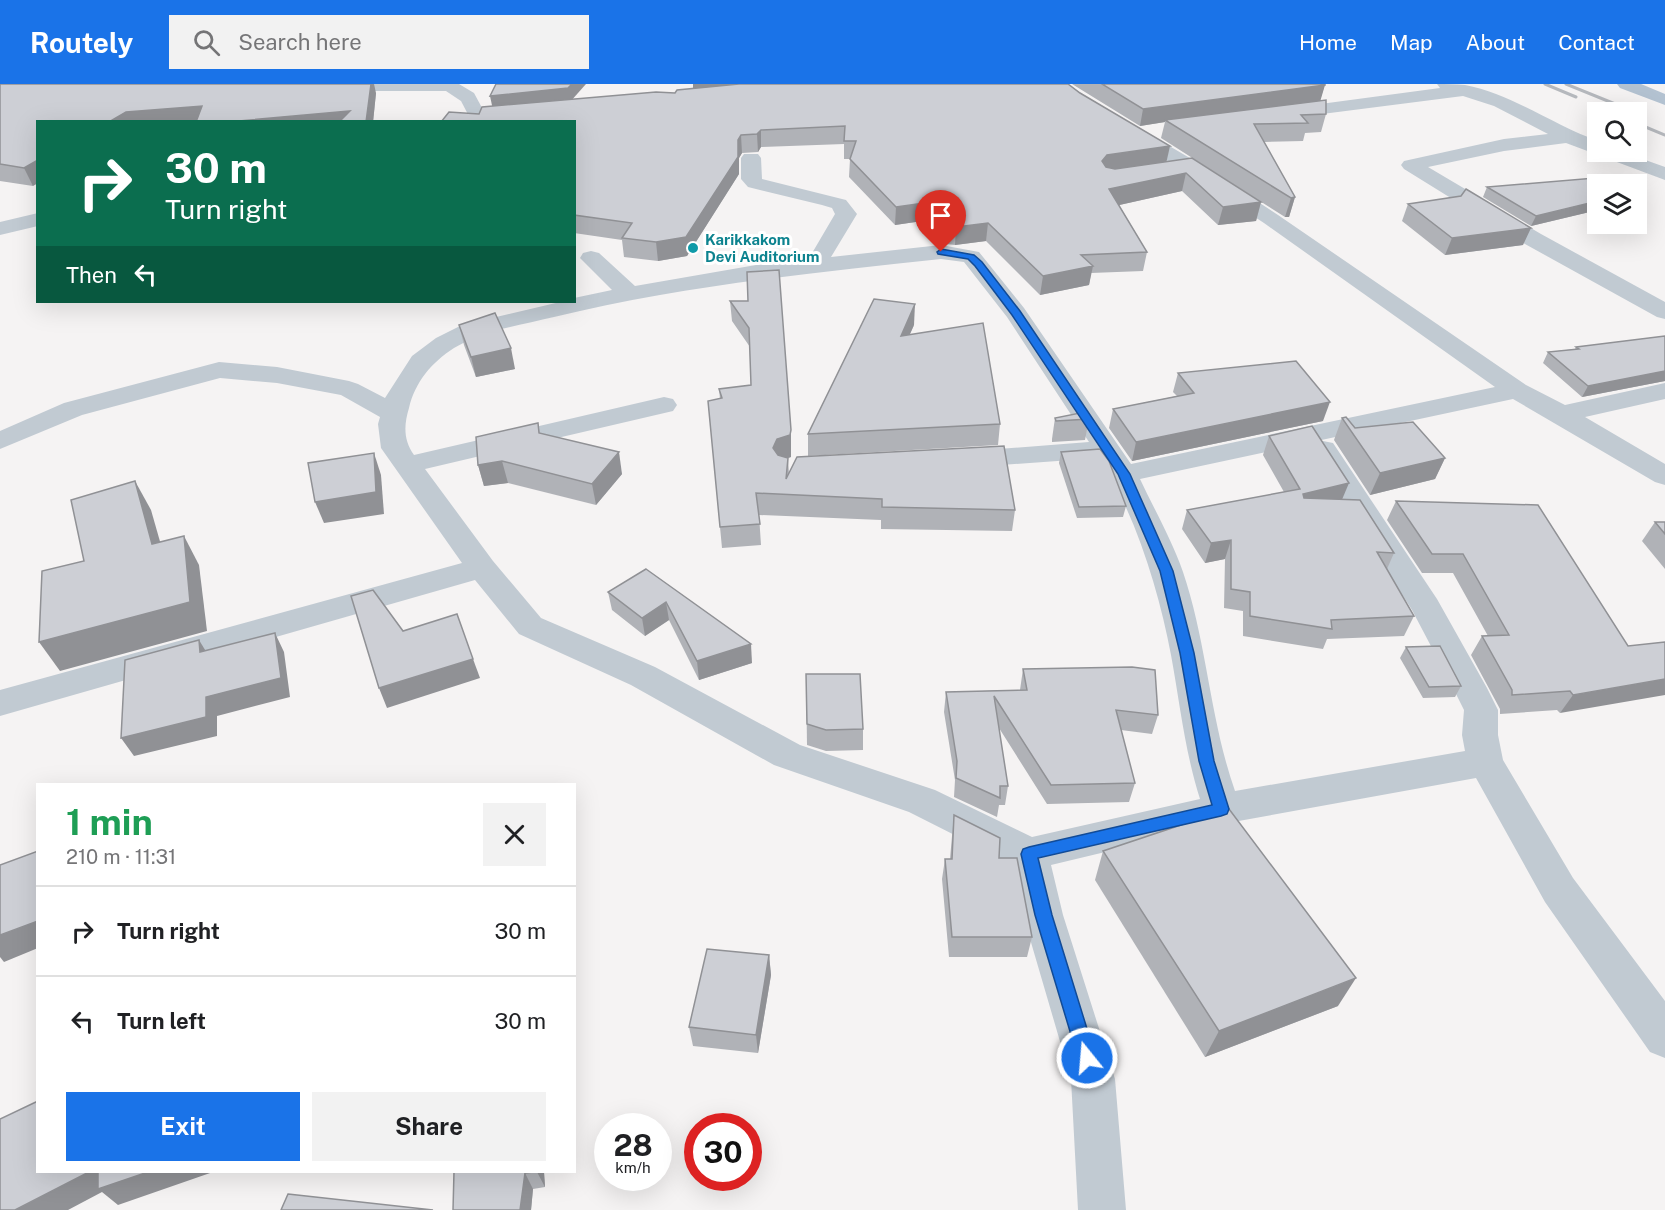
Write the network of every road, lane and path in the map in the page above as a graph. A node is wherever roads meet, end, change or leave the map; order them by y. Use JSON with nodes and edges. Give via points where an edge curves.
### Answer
{"nodes":[{"id":1,"x":306,"y":84,"type":"edge"},
{"id":2,"x":1057,"y":84,"type":"edge"},
{"id":3,"x":1446,"y":84,"type":"edge"},
{"id":4,"x":1626,"y":84,"type":"edge"},
{"id":5,"x":1465,"y":90,"type":"junction"},
{"id":6,"x":1665,"y":100,"type":"edge"},
{"id":7,"x":1262,"y":117,"type":"edge"},
{"id":8,"x":474,"y":120,"type":"edge"},
{"id":9,"x":1159,"y":131,"type":"dead end"},
{"id":10,"x":1136,"y":134,"type":"junction"},
{"id":11,"x":1568,"y":137,"type":"junction"},
{"id":12,"x":1587,"y":144,"type":"edge"},
{"id":13,"x":751,"y":158,"type":"dead end"},
{"id":14,"x":1633,"y":162,"type":"edge"},
{"id":15,"x":1193,"y":168,"type":"junction"},
{"id":16,"x":1158,"y":173,"type":"edge"},
{"id":17,"x":1665,"y":174,"type":"edge"},
{"id":18,"x":36,"y":220,"type":"edge"},
{"id":19,"x":0,"y":229,"type":"edge"},
{"id":20,"x":591,"y":258,"type":"dead end"},
{"id":21,"x":815,"y":266,"type":"junction"},
{"id":22,"x":630,"y":294,"type":"junction"},
{"id":23,"x":1665,"y":312,"type":"edge"},
{"id":24,"x":1517,"y":390,"type":"junction"},
{"id":25,"x":1665,"y":391,"type":"edge"},
{"id":26,"x":664,"y":405,"type":"dead end"},
{"id":27,"x":394,"y":414,"type":"junction"},
{"id":28,"x":1562,"y":414,"type":"junction"},
{"id":29,"x":1312,"y":432,"type":"junction"},
{"id":30,"x":0,"y":441,"type":"edge"},
{"id":31,"x":938,"y":461,"type":"edge"},
{"id":32,"x":1116,"y":462,"type":"junction"},
{"id":33,"x":407,"y":465,"type":"junction"},
{"id":34,"x":1665,"y":476,"type":"edge"},
{"id":35,"x":482,"y":568,"type":"junction"},
{"id":36,"x":0,"y":703,"type":"edge"},
{"id":37,"x":1485,"y":762,"type":"junction"},
{"id":38,"x":1221,"y":809,"type":"junction"},
{"id":39,"x":1029,"y":854,"type":"junction"},
{"id":40,"x":1665,"y":1037,"type":"edge"},
{"id":41,"x":1102,"y":1210,"type":"edge"}],
"edges":[{"from":1,"to":8,"type":"street","via":[[461,89],[488,118]]},
{"from":2,"to":10,"type":"street"},
{"from":3,"to":5,"type":"street"},
{"from":4,"to":6,"type":"main road"},
{"from":5,"to":7,"type":"street"},
{"from":5,"to":11,"type":"street","via":[[1500,102]]},
{"from":9,"to":10,"type":"street"},
{"from":10,"to":15,"type":"street"},
{"from":11,"to":12,"type":"street"},
{"from":11,"to":23,"type":"street","via":[[1504,145],[1411,165]]},
{"from":13,"to":21,"type":"street","via":[[754,183],[840,204],[846,214]]},
{"from":14,"to":17,"type":"street"},
{"from":15,"to":16,"type":"street"},
{"from":15,"to":24,"type":"street"},
{"from":18,"to":19,"type":"street"},
{"from":20,"to":22,"type":"street"},
{"from":21,"to":22,"type":"street"},
{"from":21,"to":32,"type":"street","via":[[941,252],[971,257],[1016,313]]},
{"from":22,"to":27,"type":"street","via":[[471,330],[454,338],[421,362],[399,394]]},
{"from":24,"to":28,"type":"street"},
{"from":24,"to":29,"type":"street"},
{"from":25,"to":28,"type":"street"},
{"from":26,"to":33,"type":"street"},
{"from":27,"to":30,"type":"street","via":[[349,389],[277,375],[219,370],[74,409]]},
{"from":27,"to":33,"type":"street","via":[[391,424],[395,448]]},
{"from":28,"to":34,"type":"street"},
{"from":29,"to":32,"type":"street"},
{"from":29,"to":37,"type":"street","via":[[1426,607],[1470,688],[1481,710]]},
{"from":31,"to":32,"type":"street"},
{"from":32,"to":38,"type":"street","via":[[1167,571],[1187,653],[1206,761]]},
{"from":33,"to":35,"type":"street"},
{"from":35,"to":36,"type":"street"},
{"from":35,"to":39,"type":"street","via":[[530,627],[643,676],[788,755],[922,801]]},
{"from":37,"to":38,"type":"street"},
{"from":37,"to":40,"type":"street","via":[[1559,890]]},
{"from":38,"to":39,"type":"street"},
{"from":39,"to":41,"type":"street","via":[[1043,915],[1093,1079]]}]}
